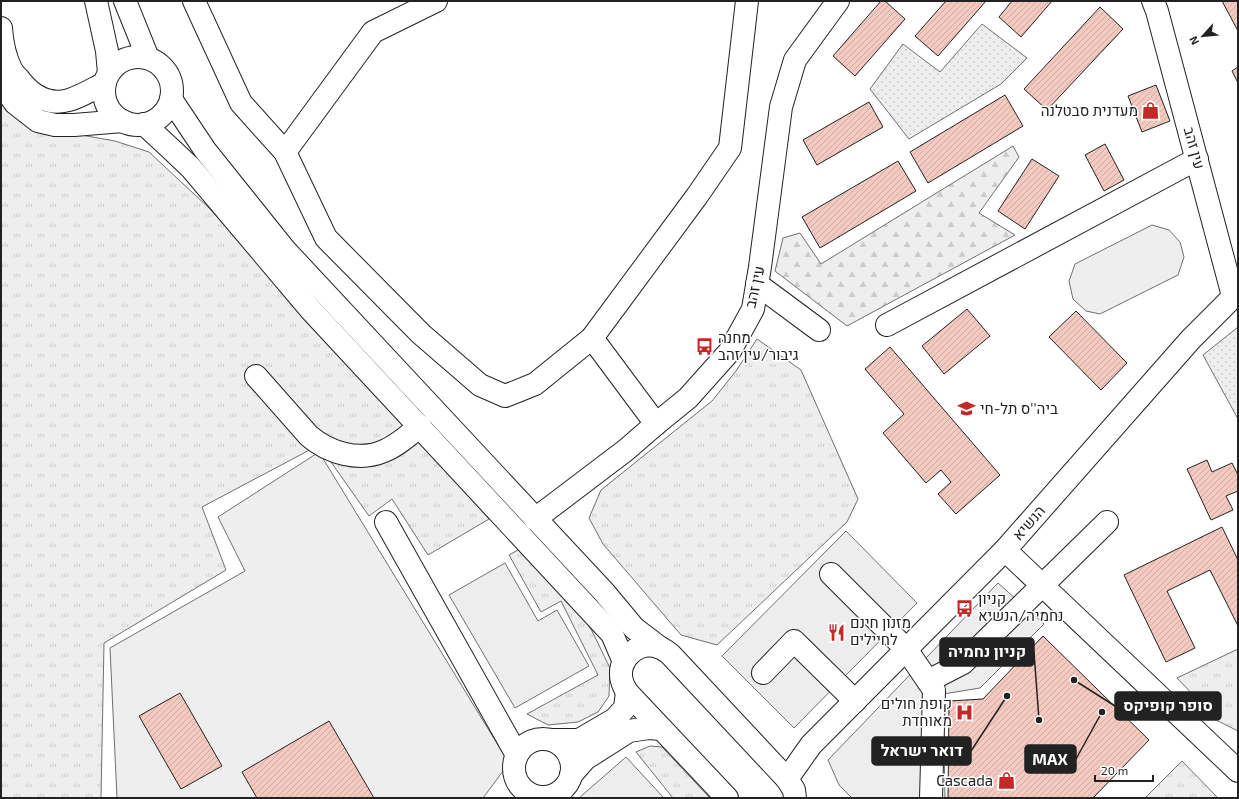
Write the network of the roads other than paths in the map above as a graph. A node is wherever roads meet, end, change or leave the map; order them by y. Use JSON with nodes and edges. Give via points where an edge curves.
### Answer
{"nodes":[{"id":1,"x":96,"y":1,"type":"edge"},
{"id":2,"x":125,"y":1,"type":"edge"},
{"id":3,"x":194,"y":1,"type":"edge"},
{"id":4,"x":436,"y":1,"type":"edge"},
{"id":5,"x":747,"y":1,"type":"edge"},
{"id":6,"x":838,"y":1,"type":"edge"},
{"id":7,"x":1153,"y":1,"type":"edge"},
{"id":8,"x":1,"y":28,"type":"edge"},
{"id":9,"x":148,"y":58,"type":"junction"},
{"id":10,"x":107,"y":78,"type":"junction"},
{"id":11,"x":1,"y":83,"type":"edge"},
{"id":12,"x":171,"y":99,"type":"junction"},
{"id":13,"x":134,"y":123,"type":"junction"},
{"id":14,"x":285,"y":152,"type":"junction"},
{"id":15,"x":1197,"y":159,"type":"junction"},
{"id":16,"x":758,"y":284,"type":"junction"},
{"id":17,"x":1236,"y":294,"type":"edge"},
{"id":18,"x":887,"y":325,"type":"dead end"},
{"id":19,"x":819,"y":330,"type":"dead end"},
{"id":20,"x":592,"y":338,"type":"junction"},
{"id":21,"x":256,"y":376,"type":"dead end"},
{"id":22,"x":656,"y":424,"type":"junction"},
{"id":23,"x":420,"y":426,"type":"junction"},
{"id":24,"x":535,"y":519,"type":"junction"},
{"id":25,"x":386,"y":522,"type":"dead end"},
{"id":26,"x":1106,"y":522,"type":"dead end"},
{"id":27,"x":1005,"y":550,"type":"junction"},
{"id":28,"x":831,"y":574,"type":"dead end"},
{"id":29,"x":1042,"y":586,"type":"junction"},
{"id":30,"x":659,"y":647,"type":"junction"},
{"id":31,"x":906,"y":649,"type":"junction"},
{"id":32,"x":624,"y":662,"type":"junction"},
{"id":33,"x":763,"y":673,"type":"dead end"},
{"id":34,"x":928,"y":681,"type":"junction"},
{"id":35,"x":627,"y":692,"type":"junction"},
{"id":36,"x":855,"y":701,"type":"junction"},
{"id":37,"x":662,"y":729,"type":"junction"},
{"id":38,"x":553,"y":740,"type":"junction"},
{"id":39,"x":811,"y":745,"type":"junction"},
{"id":40,"x":517,"y":755,"type":"junction"},
{"id":41,"x":769,"y":760,"type":"junction"},
{"id":42,"x":1238,"y":771,"type":"edge"},
{"id":43,"x":571,"y":775,"type":"junction"},
{"id":44,"x":793,"y":793,"type":"edge"},
{"id":45,"x":529,"y":795,"type":"edge"},
{"id":46,"x":727,"y":798,"type":"edge"},
{"id":47,"x":931,"y":798,"type":"edge"}],
"edges":[{"from":1,"to":10,"type":"main road","via":[[107,51]]},
{"from":2,"to":9,"type":"main road"},
{"from":3,"to":14,"type":"main road","via":[[241,103]]},
{"from":4,"to":14,"type":"main road","via":[[373,32]]},
{"from":5,"to":20,"type":"main road","via":[[730,148]]},
{"from":6,"to":16,"type":"main road","name":"עין זהב","via":[[795,60],[781,107]]},
{"from":7,"to":15,"type":"main road","name":"עין זהב"},
{"from":8,"to":10,"type":"main road","via":[[2,43],[11,70],[27,90],[37,97],[51,101],[68,100],[86,93]]},
{"from":9,"to":10,"type":"main road","via":[[126,59],[116,64]]},
{"from":9,"to":12,"type":"main road","via":[[165,70],[170,79]]},
{"from":10,"to":13,"type":"main road","via":[[104,94],[107,105],[114,114]]},
{"from":11,"to":13,"type":"main road","via":[[14,103],[38,121],[55,124]]},
{"from":12,"to":13,"type":"main road","via":[[167,108],[153,121]]},
{"from":12,"to":24,"type":"main road","via":[[205,150],[286,250]]},
{"from":13,"to":23,"type":"main road","via":[[172,149],[190,168],[310,309]]},
{"from":14,"to":20,"type":"main road","via":[[326,238],[421,334],[480,386],[505,396],[535,384]]},
{"from":15,"to":17,"type":"main road","name":"עין זהב"},
{"from":15,"to":18,"type":"main road"},
{"from":16,"to":19,"type":"main road"},
{"from":16,"to":22,"type":"main road","name":"עין זהב","via":[[752,309],[730,351],[688,398]]},
{"from":17,"to":27,"type":"main road","name":"הנשיא","via":[[1191,339]]},
{"from":20,"to":22,"type":"main road"},
{"from":21,"to":23,"type":"main road","via":[[309,436],[340,453],[353,456],[384,451]]},
{"from":22,"to":24,"type":"main road","name":"עין זהב"},
{"from":23,"to":32,"type":"main road","via":[[612,634]]},
{"from":24,"to":30,"type":"main road","via":[[634,628]]},
{"from":25,"to":40,"type":"main road"},
{"from":26,"to":29,"type":"main road"},
{"from":27,"to":29,"type":"main road"},
{"from":27,"to":31,"type":"main road","name":"הנשיא"},
{"from":28,"to":31,"type":"main road"},
{"from":29,"to":34,"type":"main road","via":[[963,663]]},
{"from":29,"to":42,"type":"main road"},
{"from":30,"to":32,"type":"main road","via":[[643,646],[634,650]]},
{"from":30,"to":41,"type":"main road","via":[[670,654]]},
{"from":31,"to":34,"type":"main road"},
{"from":31,"to":36,"type":"main road","name":"הנשיא"},
{"from":32,"to":35,"type":"main road","via":[[621,674],[622,684]]},
{"from":33,"to":36,"type":"main road","via":[[794,641]]},
{"from":34,"to":47,"type":"main road","via":[[934,690]]},
{"from":35,"to":37,"type":"main road"},
{"from":35,"to":38,"type":"main road","via":[[625,708],[615,719],[579,740]]},
{"from":36,"to":39,"type":"main road","name":"הנשיא"},
{"from":37,"to":43,"type":"main road","via":[[649,728],[629,732],[585,759]]},
{"from":37,"to":46,"type":"main road"},
{"from":38,"to":40,"type":"main road","via":[[532,741]]},
{"from":38,"to":43,"type":"main road","via":[[562,745],[568,753],[572,765]]},
{"from":39,"to":41,"type":"main road","name":"הנשיא","via":[[790,755]]},
{"from":39,"to":44,"type":"main road","name":"הנשיא"},
{"from":40,"to":45,"type":"main road","via":[[516,775]]},
{"from":41,"to":44,"type":"main road"},
{"from":43,"to":45,"type":"main road","via":[[567,784],[552,795]]}]}
